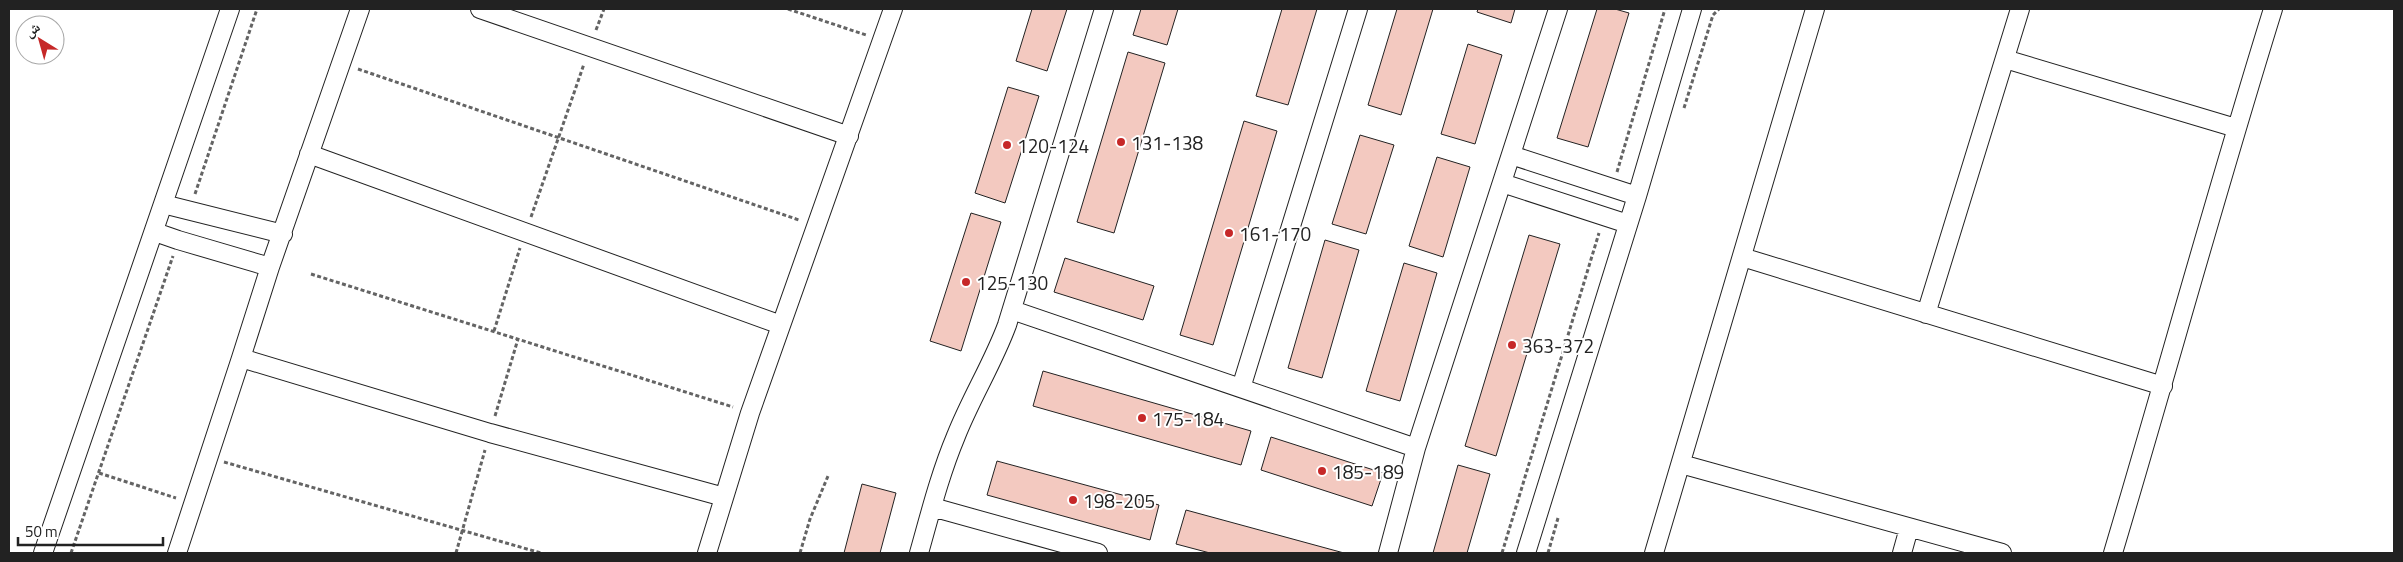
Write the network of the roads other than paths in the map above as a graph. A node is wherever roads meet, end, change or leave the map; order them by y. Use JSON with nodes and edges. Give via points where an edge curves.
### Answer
{"nodes":[{"id":1,"x":230,"y":9,"type":"edge"},
{"id":2,"x":360,"y":9,"type":"edge"},
{"id":3,"x":480,"y":9,"type":"edge"},
{"id":4,"x":893,"y":9,"type":"edge"},
{"id":5,"x":1104,"y":9,"type":"edge"},
{"id":6,"x":1358,"y":9,"type":"edge"},
{"id":7,"x":1558,"y":9,"type":"edge"},
{"id":8,"x":1692,"y":9,"type":"edge"},
{"id":9,"x":2020,"y":9,"type":"edge"},
{"id":10,"x":2273,"y":9,"type":"edge"},
{"id":11,"x":1811,"y":10,"type":"edge"},
{"id":12,"x":2005,"y":59,"type":"junction"},
{"id":13,"x":2236,"y":128,"type":"junction"},
{"id":14,"x":849,"y":136,"type":"junction"},
{"id":15,"x":309,"y":154,"type":"junction"},
{"id":16,"x":1511,"y":155,"type":"junction"},
{"id":17,"x":1502,"y":183,"type":"junction"},
{"id":18,"x":1637,"y":196,"type":"junction"},
{"id":19,"x":163,"y":204,"type":"junction"},
{"id":20,"x":1628,"y":224,"type":"junction"},
{"id":21,"x":154,"y":232,"type":"junction"},
{"id":22,"x":283,"y":234,"type":"junction"},
{"id":23,"x":1742,"y":257,"type":"junction"},
{"id":24,"x":270,"y":267,"type":"junction"},
{"id":25,"x":1012,"y":310,"type":"junction"},
{"id":26,"x":1926,"y":314,"type":"junction"},
{"id":27,"x":781,"y":325,"type":"junction"},
{"id":28,"x":241,"y":358,"type":"junction"},
{"id":29,"x":2163,"y":386,"type":"junction"},
{"id":30,"x":1241,"y":388,"type":"junction"},
{"id":31,"x":1416,"y":448,"type":"junction"},
{"id":32,"x":1681,"y":464,"type":"junction"},
{"id":33,"x":724,"y":497,"type":"junction"},
{"id":34,"x":932,"y":506,"type":"junction"},
{"id":35,"x":1909,"y":528,"type":"junction"},
{"id":36,"x":43,"y":553,"type":"edge"},
{"id":37,"x":180,"y":553,"type":"edge"},
{"id":38,"x":707,"y":553,"type":"edge"},
{"id":39,"x":919,"y":553,"type":"edge"},
{"id":40,"x":1098,"y":553,"type":"edge"},
{"id":41,"x":1388,"y":553,"type":"edge"},
{"id":42,"x":1526,"y":553,"type":"edge"},
{"id":43,"x":1654,"y":553,"type":"edge"},
{"id":44,"x":1902,"y":553,"type":"edge"},
{"id":45,"x":2002,"y":553,"type":"edge"},
{"id":46,"x":2113,"y":553,"type":"edge"}],
"edges":[{"from":1,"to":19,"type":"street"},
{"from":2,"to":15,"type":"street"},
{"from":3,"to":14,"type":"street"},
{"from":4,"to":14,"type":"street"},
{"from":5,"to":25,"type":"street"},
{"from":6,"to":30,"type":"street"},
{"from":7,"to":16,"type":"street"},
{"from":8,"to":18,"type":"street"},
{"from":9,"to":12,"type":"street"},
{"from":10,"to":13,"type":"street"},
{"from":11,"to":23,"type":"street"},
{"from":12,"to":13,"type":"street"},
{"from":12,"to":26,"type":"street"},
{"from":13,"to":29,"type":"street"},
{"from":14,"to":27,"type":"street"},
{"from":15,"to":22,"type":"street"},
{"from":15,"to":27,"type":"street"},
{"from":16,"to":17,"type":"street"},
{"from":16,"to":18,"type":"street"},
{"from":17,"to":20,"type":"street"},
{"from":17,"to":31,"type":"street"},
{"from":18,"to":20,"type":"street"},
{"from":19,"to":21,"type":"street"},
{"from":19,"to":22,"type":"street"},
{"from":20,"to":42,"type":"street"},
{"from":21,"to":24,"type":"street"},
{"from":21,"to":36,"type":"street"},
{"from":22,"to":24,"type":"street"},
{"from":23,"to":26,"type":"street"},
{"from":23,"to":32,"type":"street"},
{"from":24,"to":28,"type":"street"},
{"from":25,"to":30,"type":"street"},
{"from":25,"to":34,"type":"street","via":[[990,368],[956,435]]},
{"from":26,"to":29,"type":"street"},
{"from":27,"to":33,"type":"street"},
{"from":28,"to":33,"type":"street","via":[[490,433]]},
{"from":28,"to":37,"type":"street"},
{"from":29,"to":46,"type":"street"},
{"from":30,"to":31,"type":"street"},
{"from":31,"to":41,"type":"street"},
{"from":32,"to":35,"type":"street"},
{"from":32,"to":43,"type":"street"},
{"from":33,"to":38,"type":"street"},
{"from":34,"to":39,"type":"street"},
{"from":34,"to":40,"type":"street"},
{"from":35,"to":44,"type":"street"},
{"from":35,"to":45,"type":"street"}]}
